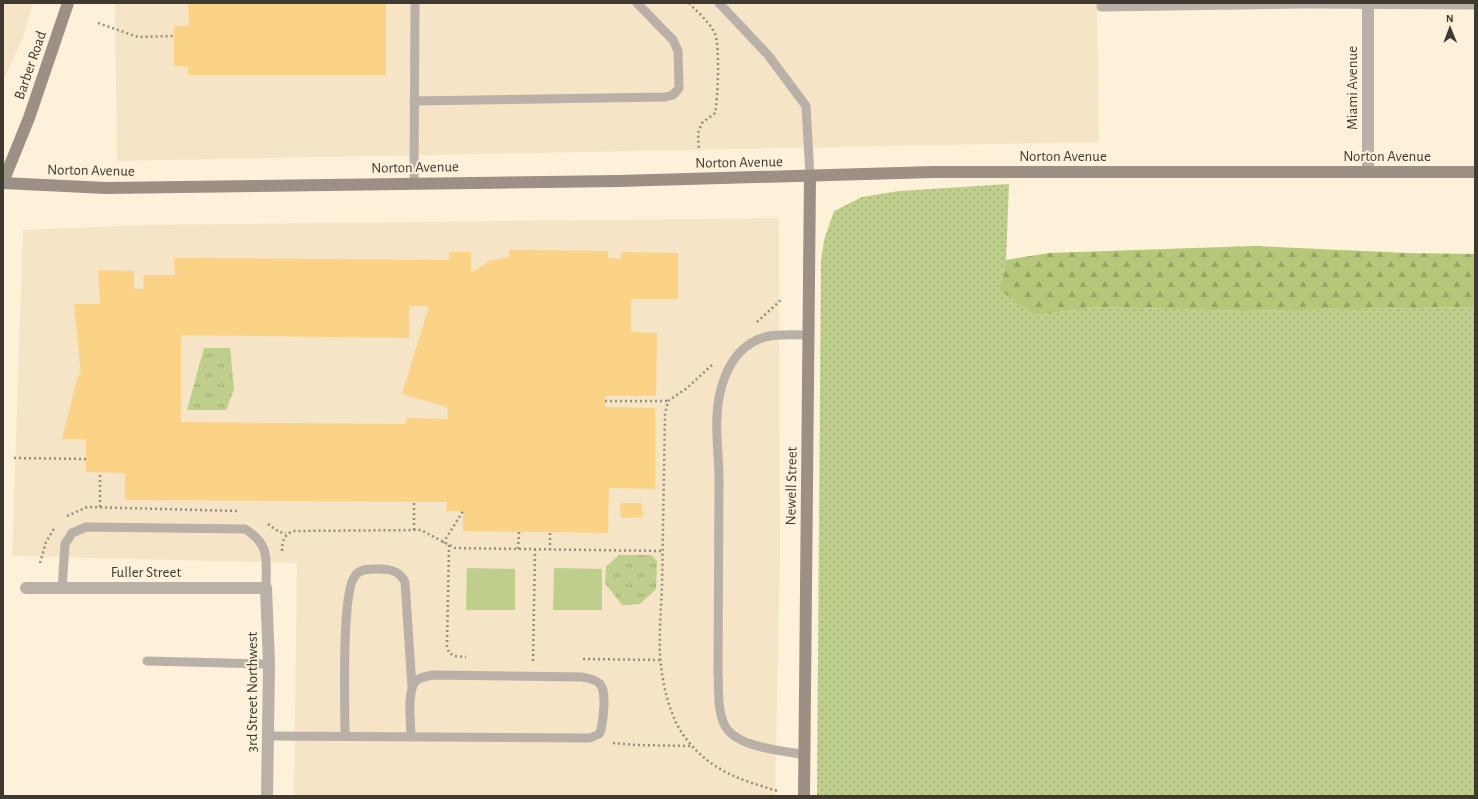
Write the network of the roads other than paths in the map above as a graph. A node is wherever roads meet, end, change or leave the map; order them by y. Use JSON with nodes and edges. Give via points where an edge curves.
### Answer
{"nodes":[{"id":1,"x":68,"y":3,"type":"edge"},
{"id":2,"x":415,"y":3,"type":"edge"},
{"id":3,"x":637,"y":3,"type":"edge"},
{"id":4,"x":719,"y":3,"type":"edge"},
{"id":5,"x":1368,"y":4,"type":"edge"},
{"id":6,"x":1475,"y":5,"type":"edge"},
{"id":7,"x":1101,"y":7,"type":"dead end"},
{"id":8,"x":414,"y":101,"type":"junction"},
{"id":9,"x":1368,"y":172,"type":"junction"},
{"id":10,"x":1475,"y":172,"type":"edge"},
{"id":11,"x":810,"y":176,"type":"junction"},
{"id":12,"x":3,"y":182,"type":"edge"},
{"id":13,"x":414,"y":183,"type":"junction"},
{"id":14,"x":808,"y":334,"type":"junction"},
{"id":15,"x":26,"y":588,"type":"dead end"},
{"id":16,"x":266,"y":588,"type":"junction"},
{"id":17,"x":62,"y":589,"type":"junction"},
{"id":18,"x":147,"y":661,"type":"dead end"},
{"id":19,"x":269,"y":664,"type":"junction"},
{"id":20,"x":412,"y":687,"type":"junction"},
{"id":21,"x":268,"y":736,"type":"junction"},
{"id":22,"x":345,"y":736,"type":"junction"},
{"id":23,"x":411,"y":737,"type":"junction"},
{"id":24,"x":805,"y":755,"type":"junction"},
{"id":25,"x":267,"y":796,"type":"edge"},
{"id":26,"x":804,"y":796,"type":"edge"}],
"edges":[{"from":1,"to":12,"type":"main road","name":"Barber Road","via":[[30,118]]},
{"from":2,"to":8,"type":"lane"},
{"from":3,"to":8,"type":"lane","via":[[673,40],[678,51],[679,88],[673,95]]},
{"from":4,"to":11,"type":"lane","via":[[768,55],[806,106]]},
{"from":5,"to":6,"type":"lane"},
{"from":5,"to":7,"type":"lane"},
{"from":5,"to":9,"type":"street","name":"Miami Avenue"},
{"from":8,"to":13,"type":"lane"},
{"from":9,"to":10,"type":"main road","name":"Norton Avenue"},
{"from":9,"to":11,"type":"main road","name":"Norton Avenue","via":[[934,172]]},
{"from":11,"to":13,"type":"main road","name":"Norton Avenue"},
{"from":11,"to":14,"type":"main road","name":"Newell Street"},
{"from":12,"to":13,"type":"main road","name":"Norton Avenue","via":[[106,188]]},
{"from":14,"to":24,"type":"main road","name":"Newell Street"},
{"from":14,"to":24,"type":"lane","via":[[766,336],[750,344],[740,353],[723,383],[717,418],[718,672],[724,724],[732,734],[750,744]]},
{"from":15,"to":17,"type":"street","name":"Fuller Street"},
{"from":16,"to":17,"type":"street","name":"Fuller Street"},
{"from":16,"to":17,"type":"lane","via":[[266,551],[257,536],[245,529],[86,527],[72,533],[65,544]]},
{"from":16,"to":19,"type":"street","name":"3rd Street Northwest"},
{"from":18,"to":19,"type":"lane"},
{"from":19,"to":21,"type":"street","name":"3rd Street Northwest"},
{"from":20,"to":22,"type":"lane","via":[[405,582],[401,575],[388,569],[360,571],[351,582],[347,605]]},
{"from":20,"to":23,"type":"lane"},
{"from":20,"to":23,"type":"lane","via":[[416,681],[433,676],[582,677],[600,683],[604,690],[604,703],[599,734],[590,738]]},
{"from":21,"to":22,"type":"lane"},
{"from":21,"to":25,"type":"street","name":"3rd Street Northwest"},
{"from":22,"to":23,"type":"lane"},
{"from":24,"to":26,"type":"main road","name":"Newell Street"}]}
